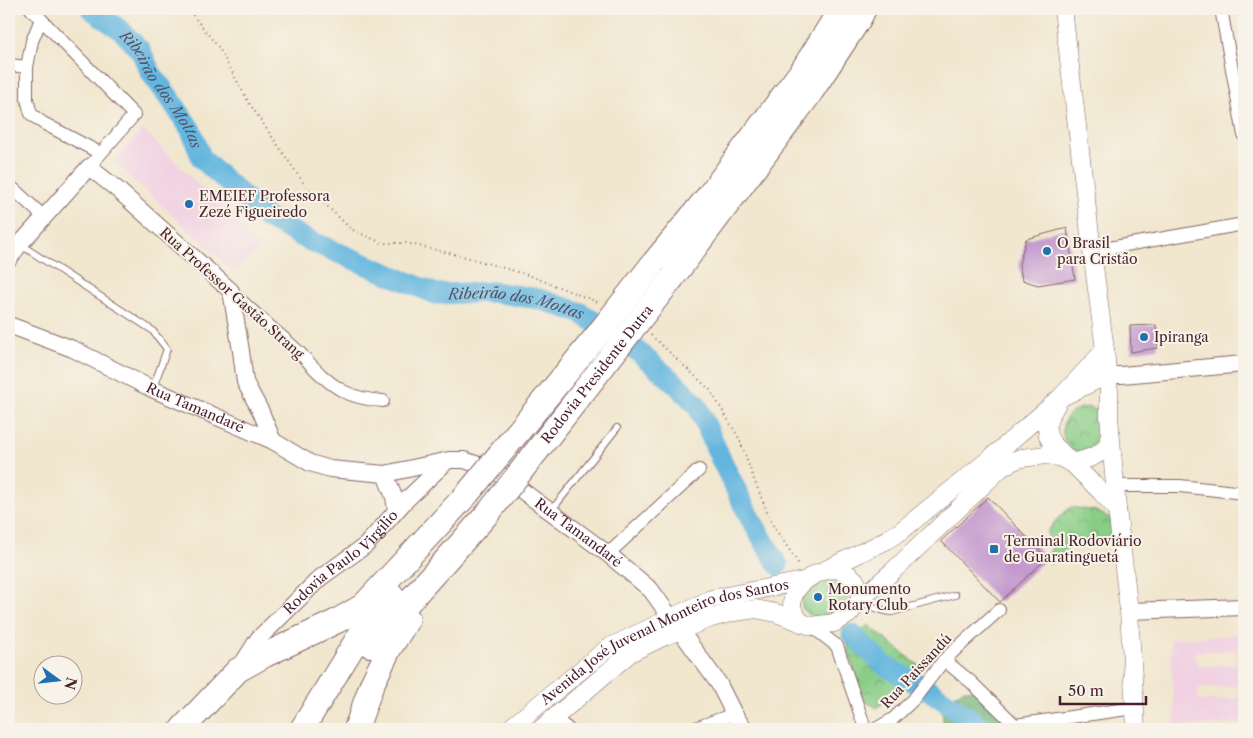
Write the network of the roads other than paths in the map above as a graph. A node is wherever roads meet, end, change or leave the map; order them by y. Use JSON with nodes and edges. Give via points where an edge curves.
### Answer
{"nodes":[{"id":1,"x":31,"y":9,"type":"edge"},
{"id":2,"x":841,"y":9,"type":"edge"},
{"id":3,"x":864,"y":9,"type":"edge"},
{"id":4,"x":1221,"y":9,"type":"edge"},
{"id":5,"x":1063,"y":10,"type":"edge"},
{"id":6,"x":41,"y":19,"type":"junction"},
{"id":7,"x":9,"y":65,"type":"edge"},
{"id":8,"x":27,"y":67,"type":"junction"},
{"id":9,"x":1241,"y":104,"type":"edge"},
{"id":10,"x":1244,"y":135,"type":"edge"},
{"id":11,"x":100,"y":154,"type":"junction"},
{"id":12,"x":89,"y":167,"type":"junction"},
{"id":13,"x":9,"y":185,"type":"edge"},
{"id":14,"x":44,"y":217,"type":"junction"},
{"id":15,"x":1244,"y":224,"type":"edge"},
{"id":16,"x":20,"y":244,"type":"junction"},
{"id":17,"x":1092,"y":251,"type":"junction"},
{"id":18,"x":9,"y":259,"type":"edge"},
{"id":19,"x":231,"y":291,"type":"junction"},
{"id":20,"x":9,"y":325,"type":"edge"},
{"id":21,"x":1105,"y":350,"type":"junction"},
{"id":22,"x":1244,"y":364,"type":"edge"},
{"id":23,"x":1107,"y":375,"type":"junction"},
{"id":24,"x":152,"y":389,"type":"junction"},
{"id":25,"x":1060,"y":398,"type":"junction"},
{"id":26,"x":383,"y":401,"type":"dead end"},
{"id":27,"x":1110,"y":424,"type":"junction"},
{"id":28,"x":617,"y":428,"type":"dead end"},
{"id":29,"x":273,"y":442,"type":"junction"},
{"id":30,"x":449,"y":460,"type":"junction"},
{"id":31,"x":1072,"y":463,"type":"junction"},
{"id":32,"x":699,"y":470,"type":"dead end"},
{"id":33,"x":385,"y":474,"type":"junction"},
{"id":34,"x":1116,"y":486,"type":"junction"},
{"id":35,"x":468,"y":493,"type":"junction"},
{"id":36,"x":1244,"y":493,"type":"edge"},
{"id":37,"x":1117,"y":509,"type":"junction"},
{"id":38,"x":396,"y":510,"type":"junction"},
{"id":39,"x":489,"y":512,"type":"junction"},
{"id":40,"x":551,"y":512,"type":"junction"},
{"id":41,"x":608,"y":554,"type":"junction"},
{"id":42,"x":825,"y":570,"type":"junction"},
{"id":43,"x":806,"y":580,"type":"junction"},
{"id":44,"x":955,"y":595,"type":"dead end"},
{"id":45,"x":861,"y":599,"type":"junction"},
{"id":46,"x":1244,"y":607,"type":"edge"},
{"id":47,"x":999,"y":610,"type":"dead end"},
{"id":48,"x":1129,"y":611,"type":"junction"},
{"id":49,"x":675,"y":624,"type":"junction"},
{"id":50,"x":806,"y":624,"type":"junction"},
{"id":51,"x":944,"y":660,"type":"junction"},
{"id":52,"x":238,"y":670,"type":"junction"},
{"id":53,"x":1134,"y":708,"type":"junction"},
{"id":54,"x":734,"y":714,"type":"junction"},
{"id":55,"x":859,"y":726,"type":"edge"},
{"id":56,"x":182,"y":729,"type":"edge"},
{"id":57,"x":302,"y":729,"type":"edge"},
{"id":58,"x":317,"y":729,"type":"edge"},
{"id":59,"x":356,"y":729,"type":"edge"},
{"id":60,"x":509,"y":729,"type":"edge"},
{"id":61,"x":540,"y":729,"type":"edge"},
{"id":62,"x":693,"y":729,"type":"edge"},
{"id":63,"x":744,"y":729,"type":"edge"},
{"id":64,"x":875,"y":729,"type":"edge"},
{"id":65,"x":1136,"y":729,"type":"edge"}],
"edges":[{"from":1,"to":6,"type":"street"},
{"from":2,"to":35,"type":"highway","name":"Rodovia Presidente Dutra","bridge":true,"via":[[804,68],[710,194]]},
{"from":3,"to":39,"type":"highway","name":"Rodovia Presidente Dutra","bridge":true,"via":[[809,95],[673,277]]},
{"from":4,"to":9,"type":"street"},
{"from":5,"to":17,"type":"main road"},
{"from":6,"to":8,"type":"street"},
{"from":6,"to":11,"type":"street","via":[[134,115]]},
{"from":7,"to":8,"type":"street"},
{"from":8,"to":11,"type":"street","via":[[27,100],[31,114]]},
{"from":9,"to":10,"type":"street"},
{"from":11,"to":12,"type":"street"},
{"from":12,"to":14,"type":"street"},
{"from":12,"to":19,"type":"street","name":"Rua Professor Gastão Strang"},
{"from":13,"to":14,"type":"street"},
{"from":14,"to":16,"type":"street"},
{"from":15,"to":17,"type":"street"},
{"from":16,"to":18,"type":"street"},
{"from":16,"to":24,"type":"lane","via":[[152,330],[167,349]]},
{"from":17,"to":21,"type":"main road"},
{"from":19,"to":26,"type":"street","name":"Rua Professor Gastão Strang","via":[[321,376],[343,391],[366,400]]},
{"from":19,"to":29,"type":"street","via":[[245,382]]},
{"from":20,"to":24,"type":"street","name":"Rua Tamandaré","via":[[73,349]]},
{"from":21,"to":23,"type":"main road"},
{"from":21,"to":25,"type":"main road"},
{"from":22,"to":23,"type":"street"},
{"from":23,"to":25,"type":"main road"},
{"from":23,"to":27,"type":"main road"},
{"from":24,"to":29,"type":"street","name":"Rua Tamandaré"},
{"from":25,"to":27,"type":"main road","via":[[1088,394],[1098,397],[1106,405]]},
{"from":25,"to":31,"type":"main road","via":[[1049,418],[1048,436]]},
{"from":25,"to":42,"type":"main road","via":[[901,530]]},
{"from":27,"to":31,"type":"main road","via":[[1108,445],[1099,454]]},
{"from":27,"to":34,"type":"main road"},
{"from":28,"to":40,"type":"lane"},
{"from":29,"to":33,"type":"street","name":"Rua Tamandaré","via":[[310,463],[330,469]]},
{"from":30,"to":33,"type":"street","name":"Rua Tamandaré"},
{"from":30,"to":38,"type":"street","name":"Rodovia Paulo Virgílio"},
{"from":30,"to":40,"type":"street","name":"Rua Tamandaré","via":[[464,460],[494,470]]},
{"from":31,"to":37,"type":"main road"},
{"from":31,"to":45,"type":"main road","via":[[1047,455],[1021,458],[1001,468]]},
{"from":32,"to":41,"type":"street"},
{"from":33,"to":38,"type":"street"},
{"from":34,"to":36,"type":"street","via":[[1180,486]]},
{"from":34,"to":37,"type":"main road"},
{"from":35,"to":52,"type":"highway","via":[[363,606]]},
{"from":35,"to":57,"type":"highway","name":"Rodovia Presidente Dutra","via":[[363,630]]},
{"from":37,"to":48,"type":"main road"},
{"from":38,"to":52,"type":"street","name":"Rodovia Paulo Virgílio","via":[[366,545],[320,578],[258,639]]},
{"from":39,"to":58,"type":"highway","name":"Rodovia Presidente Dutra","via":[[372,642]]},
{"from":39,"to":59,"type":"highway","via":[[423,597],[389,649]]},
{"from":40,"to":41,"type":"street","name":"Rua Tamandaré"},
{"from":41,"to":49,"type":"street","name":"Rua Tamandaré","via":[[651,590]]},
{"from":42,"to":43,"type":"main road"},
{"from":42,"to":45,"type":"main road","via":[[847,573],[856,582]]},
{"from":43,"to":49,"type":"main road","name":"Avenida José Juvenal Monteiro dos Santos","via":[[711,599]]},
{"from":43,"to":50,"type":"main road","via":[[795,590],[792,598],[793,610]]},
{"from":44,"to":45,"type":"lane","via":[[892,612],[868,605]]},
{"from":45,"to":50,"type":"main road","via":[[849,614],[834,623]]},
{"from":46,"to":48,"type":"street"},
{"from":47,"to":51,"type":"street","name":"Rua Paissandú"},
{"from":48,"to":53,"type":"main road"},
{"from":49,"to":50,"type":"main road","name":"Avenida José Juvenal Monteiro dos Santos","via":[[756,609]]},
{"from":49,"to":54,"type":"street","name":"Rua Tamandaré","via":[[719,684]]},
{"from":49,"to":60,"type":"main road","name":"Avenida José Juvenal Monteiro dos Santos","via":[[608,648]]},
{"from":49,"to":61,"type":"main road","name":"Avenida José Juvenal Monteiro dos Santos","via":[[665,636],[630,654]]},
{"from":50,"to":55,"type":"street","via":[[837,646]]},
{"from":51,"to":53,"type":"street","via":[[1014,725]]},
{"from":51,"to":64,"type":"street","name":"Rua Paissandú","via":[[914,699],[893,719]]},
{"from":52,"to":56,"type":"highway"},
{"from":53,"to":65,"type":"main road"},
{"from":54,"to":62,"type":"street"},
{"from":54,"to":63,"type":"street","name":"Rua Tamandaré"},
{"from":55,"to":64,"type":"street","via":[[869,722]]}]}
